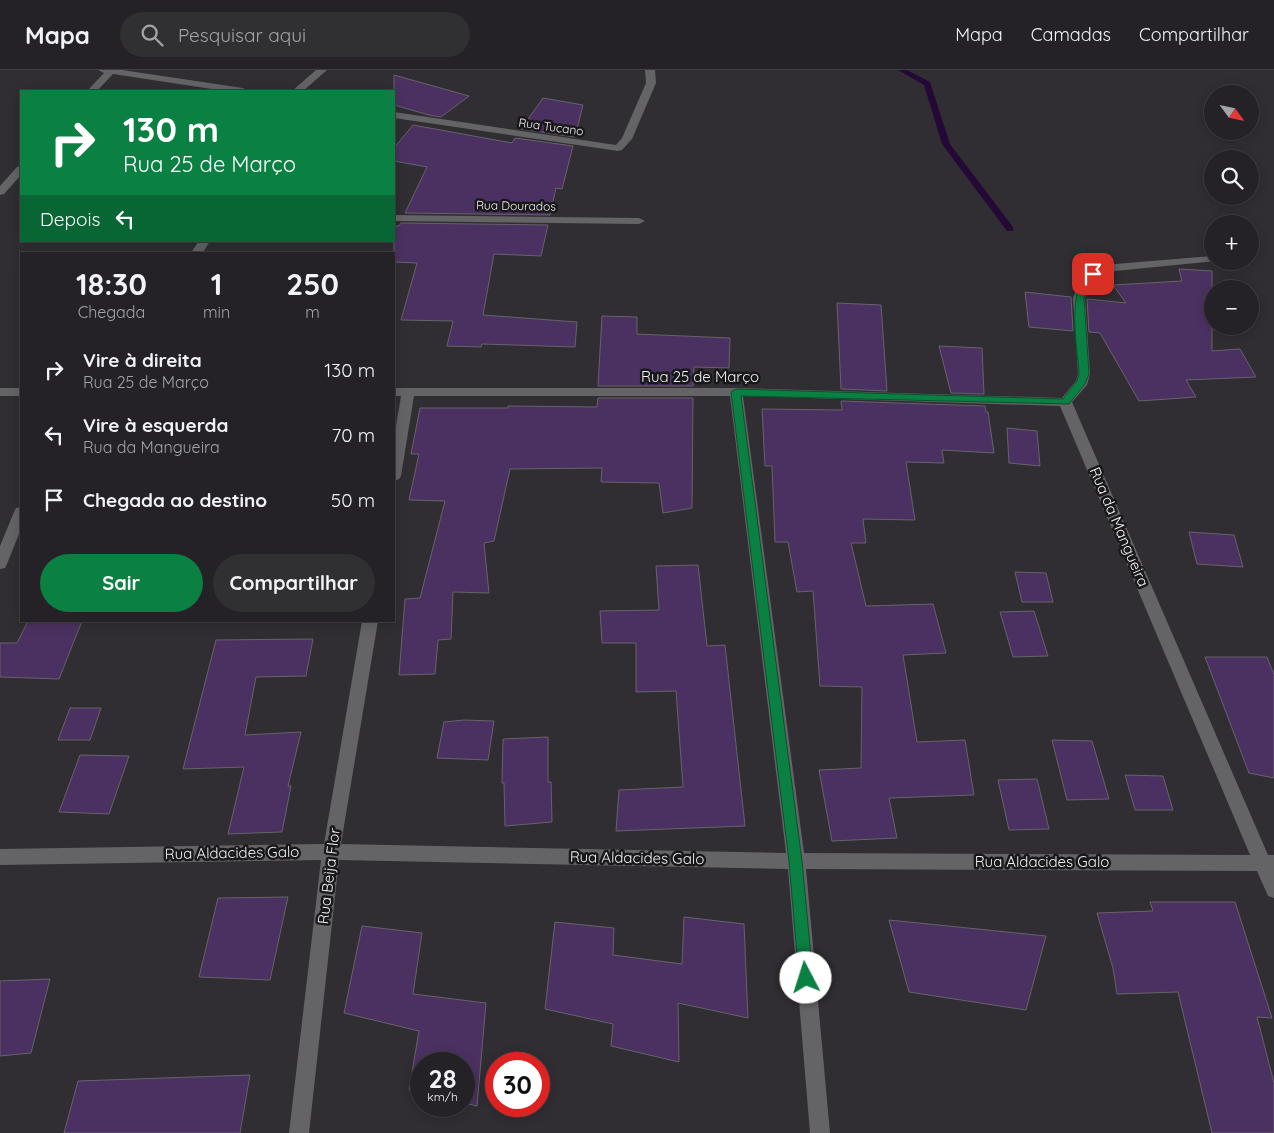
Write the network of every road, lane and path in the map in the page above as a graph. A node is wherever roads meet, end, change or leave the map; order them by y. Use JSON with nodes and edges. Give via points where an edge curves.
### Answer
{"nodes":[{"id":1,"x":322,"y":70,"type":"edge"},
{"id":2,"x":650,"y":70,"type":"edge"},
{"id":3,"x":107,"y":71,"type":"edge"},
{"id":4,"x":93,"y":90,"type":"edge"},
{"id":5,"x":236,"y":90,"type":"edge"},
{"id":6,"x":298,"y":90,"type":"edge"},
{"id":7,"x":395,"y":115,"type":"edge"},
{"id":8,"x":20,"y":170,"type":"edge"},
{"id":9,"x":0,"y":192,"type":"edge"},
{"id":10,"x":395,"y":218,"type":"edge"},
{"id":11,"x":639,"y":221,"type":"dead end"},
{"id":12,"x":1204,"y":260,"type":"edge"},
{"id":13,"x":0,"y":392,"type":"edge"},
{"id":14,"x":20,"y":392,"type":"edge"},
{"id":15,"x":395,"y":392,"type":"edge"},
{"id":16,"x":408,"y":392,"type":"junction"},
{"id":17,"x":736,"y":392,"type":"junction"},
{"id":18,"x":1065,"y":402,"type":"junction"},
{"id":19,"x":395,"y":470,"type":"edge"},
{"id":20,"x":20,"y":514,"type":"edge"},
{"id":21,"x":0,"y":564,"type":"edge"},
{"id":22,"x":370,"y":622,"type":"edge"},
{"id":23,"x":331,"y":852,"type":"junction"},
{"id":24,"x":0,"y":857,"type":"edge"},
{"id":25,"x":796,"y":861,"type":"junction"},
{"id":26,"x":1269,"y":863,"type":"edge"},
{"id":27,"x":1274,"y":890,"type":"edge"},
{"id":28,"x":299,"y":1133,"type":"edge"},
{"id":29,"x":820,"y":1133,"type":"edge"}],
"edges":[{"from":1,"to":6,"type":"street"},
{"from":2,"to":7,"type":"street","name":"Rua Tucano","via":[[651,83],[627,140],[618,148]]},
{"from":3,"to":4,"type":"street"},
{"from":3,"to":5,"type":"street"},
{"from":8,"to":9,"type":"street"},
{"from":10,"to":11,"type":"street","name":"Rua Dourados"},
{"from":12,"to":18,"type":"street","via":[[1112,267],[1093,274],[1082,286],[1079,298],[1084,374],[1082,382]]},
{"from":13,"to":14,"type":"street"},
{"from":15,"to":16,"type":"street","name":"Rua 25 de Março"},
{"from":16,"to":17,"type":"street","name":"Rua 25 de Março"},
{"from":16,"to":19,"type":"street"},
{"from":17,"to":18,"type":"street","name":"Rua 25 de Março"},
{"from":17,"to":25,"type":"street"},
{"from":18,"to":26,"type":"street","name":"Rua da Mangueira"},
{"from":20,"to":21,"type":"street"},
{"from":22,"to":23,"type":"street","name":"Rua Beija Flor"},
{"from":23,"to":24,"type":"street","name":"Rua Aldacides Galo"},
{"from":23,"to":25,"type":"street","name":"Rua Aldacides Galo"},
{"from":23,"to":28,"type":"street","name":"Rua Beija Flor"},
{"from":25,"to":26,"type":"street","name":"Rua Aldacides Galo"},
{"from":25,"to":29,"type":"street"},
{"from":26,"to":27,"type":"street","name":"Rua da Mangueira"}]}
